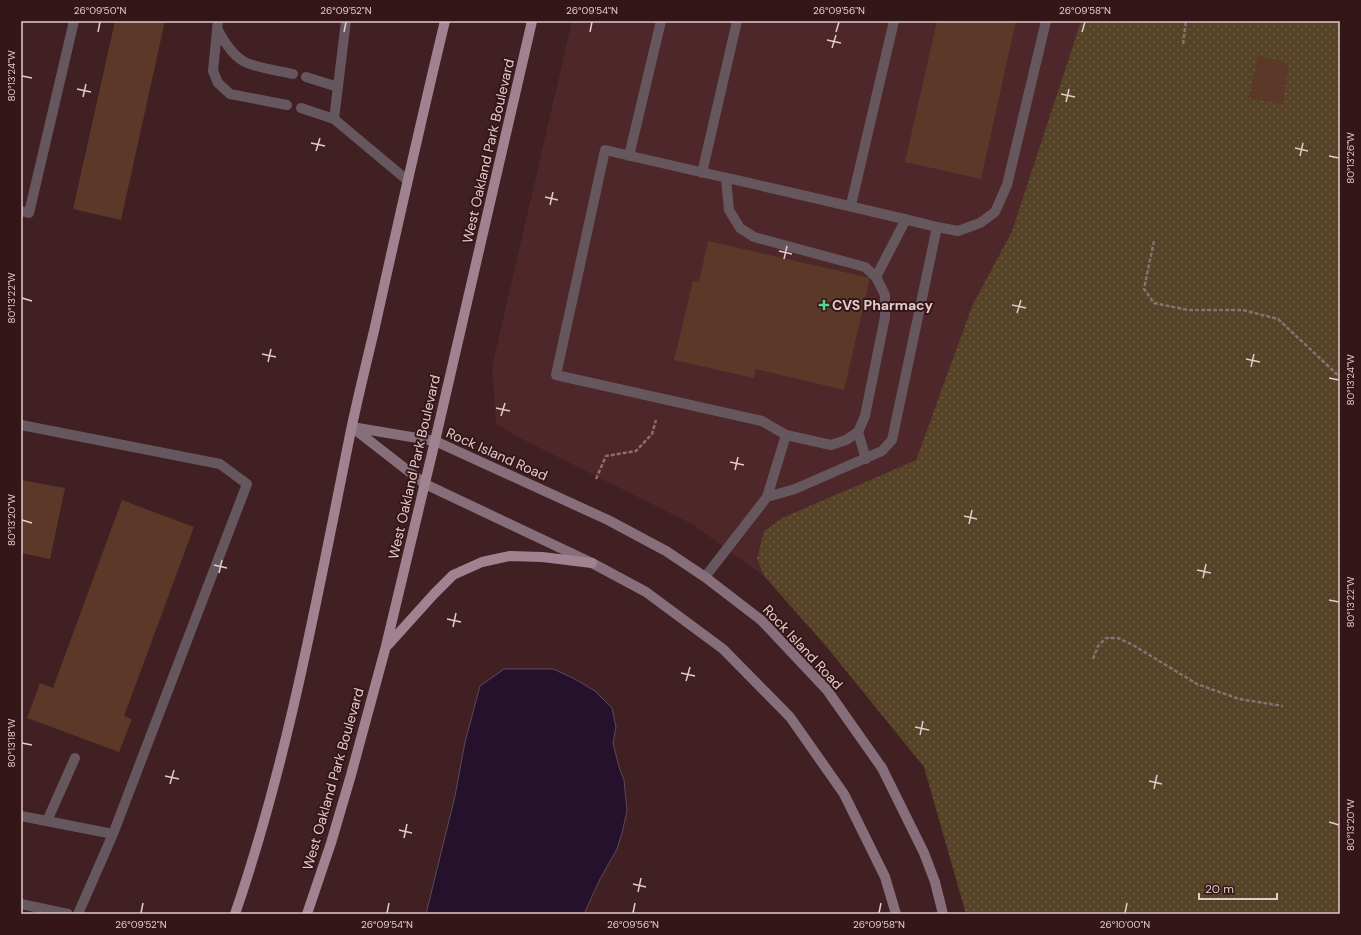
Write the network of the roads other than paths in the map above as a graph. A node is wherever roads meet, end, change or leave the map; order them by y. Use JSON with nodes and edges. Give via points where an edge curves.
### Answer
{"nodes":[{"id":1,"x":74,"y":21,"type":"edge"},
{"id":2,"x":346,"y":21,"type":"edge"},
{"id":3,"x":445,"y":21,"type":"edge"},
{"id":4,"x":532,"y":21,"type":"edge"},
{"id":5,"x":661,"y":21,"type":"edge"},
{"id":6,"x":737,"y":21,"type":"edge"},
{"id":7,"x":894,"y":21,"type":"edge"},
{"id":8,"x":1046,"y":21,"type":"edge"},
{"id":9,"x":217,"y":25,"type":"edge"},
{"id":10,"x":293,"y":74,"type":"dead end"},
{"id":11,"x":306,"y":77,"type":"dead end"},
{"id":12,"x":338,"y":87,"type":"junction"},
{"id":13,"x":287,"y":105,"type":"dead end"},
{"id":14,"x":301,"y":108,"type":"dead end"},
{"id":15,"x":334,"y":119,"type":"junction"},
{"id":16,"x":629,"y":156,"type":"junction"},
{"id":17,"x":702,"y":172,"type":"junction"},
{"id":18,"x":726,"y":178,"type":"junction"},
{"id":19,"x":407,"y":180,"type":"junction"},
{"id":20,"x":850,"y":205,"type":"junction"},
{"id":21,"x":21,"y":212,"type":"edge"},
{"id":22,"x":906,"y":219,"type":"junction"},
{"id":23,"x":937,"y":227,"type":"junction"},
{"id":24,"x":876,"y":277,"type":"junction"},
{"id":25,"x":21,"y":425,"type":"edge"},
{"id":26,"x":352,"y":427,"type":"junction"},
{"id":27,"x":858,"y":432,"type":"junction"},
{"id":28,"x":786,"y":435,"type":"junction"},
{"id":29,"x":436,"y":441,"type":"junction"},
{"id":30,"x":866,"y":459,"type":"junction"},
{"id":31,"x":424,"y":484,"type":"junction"},
{"id":32,"x":767,"y":497,"type":"junction"},
{"id":33,"x":592,"y":563,"type":"junction"},
{"id":34,"x":705,"y":577,"type":"junction"},
{"id":35,"x":386,"y":646,"type":"junction"},
{"id":36,"x":75,"y":758,"type":"dead end"},
{"id":37,"x":21,"y":816,"type":"edge"},
{"id":38,"x":47,"y":821,"type":"junction"},
{"id":39,"x":112,"y":834,"type":"junction"},
{"id":40,"x":21,"y":904,"type":"edge"},
{"id":41,"x":68,"y":914,"type":"edge"},
{"id":42,"x":78,"y":914,"type":"edge"},
{"id":43,"x":235,"y":914,"type":"edge"},
{"id":44,"x":307,"y":914,"type":"edge"},
{"id":45,"x":896,"y":914,"type":"edge"},
{"id":46,"x":943,"y":914,"type":"edge"}],
"edges":[{"from":1,"to":21,"type":"lane","via":[[28,213]]},
{"from":2,"to":12,"type":"lane"},
{"from":3,"to":19,"type":"main road"},
{"from":4,"to":29,"type":"main road","name":"West Oakland Park Boulevard"},
{"from":5,"to":16,"type":"lane"},
{"from":6,"to":17,"type":"lane"},
{"from":7,"to":20,"type":"lane"},
{"from":8,"to":23,"type":"lane","via":[[1007,185],[995,212],[980,223],[958,230]]},
{"from":9,"to":10,"type":"lane","via":[[226,44],[238,57],[248,63]]},
{"from":9,"to":13,"type":"lane","via":[[214,71],[218,83],[230,94]]},
{"from":11,"to":12,"type":"lane"},
{"from":12,"to":15,"type":"lane"},
{"from":14,"to":15,"type":"lane"},
{"from":15,"to":19,"type":"lane"},
{"from":16,"to":17,"type":"lane"},
{"from":16,"to":28,"type":"lane","via":[[605,150],[556,375],[762,421]]},
{"from":17,"to":18,"type":"lane"},
{"from":18,"to":20,"type":"lane"},
{"from":18,"to":24,"type":"lane","via":[[729,210],[740,228],[754,238],[865,267]]},
{"from":19,"to":26,"type":"main road"},
{"from":20,"to":22,"type":"lane"},
{"from":22,"to":23,"type":"lane"},
{"from":22,"to":24,"type":"lane"},
{"from":23,"to":30,"type":"lane","via":[[892,440],[882,451]]},
{"from":24,"to":27,"type":"lane","via":[[885,295],[885,317],[865,416]]},
{"from":25,"to":39,"type":"lane","via":[[220,464],[247,484]]},
{"from":26,"to":29,"type":"main road","name":"Rock Island Road"},
{"from":26,"to":31,"type":"main road"},
{"from":26,"to":43,"type":"main road","via":[[277,774],[253,862]]},
{"from":27,"to":28,"type":"lane","via":[[846,440],[831,445]]},
{"from":27,"to":30,"type":"lane"},
{"from":28,"to":32,"type":"lane"},
{"from":29,"to":31,"type":"main road","name":"West Oakland Park Boulevard"},
{"from":29,"to":34,"type":"main road","name":"Rock Island Road","via":[[608,520],[666,551]]},
{"from":30,"to":32,"type":"lane","via":[[795,489]]},
{"from":31,"to":33,"type":"main road"},
{"from":31,"to":35,"type":"main road","name":"West Oakland Park Boulevard"},
{"from":32,"to":34,"type":"lane"},
{"from":33,"to":35,"type":"main road","via":[[510,556],[482,562],[453,575]]},
{"from":33,"to":45,"type":"main road","via":[[646,592],[723,648],[790,717],[844,794],[885,877]]},
{"from":34,"to":46,"type":"main road","name":"Rock Island Road","via":[[761,620],[821,684],[882,768],[924,853]]},
{"from":35,"to":44,"type":"main road","name":"West Oakland Park Boulevard","via":[[331,843]]},
{"from":36,"to":38,"type":"lane"},
{"from":37,"to":38,"type":"lane"},
{"from":38,"to":39,"type":"lane"},
{"from":39,"to":42,"type":"lane"},
{"from":40,"to":41,"type":"lane"}]}
